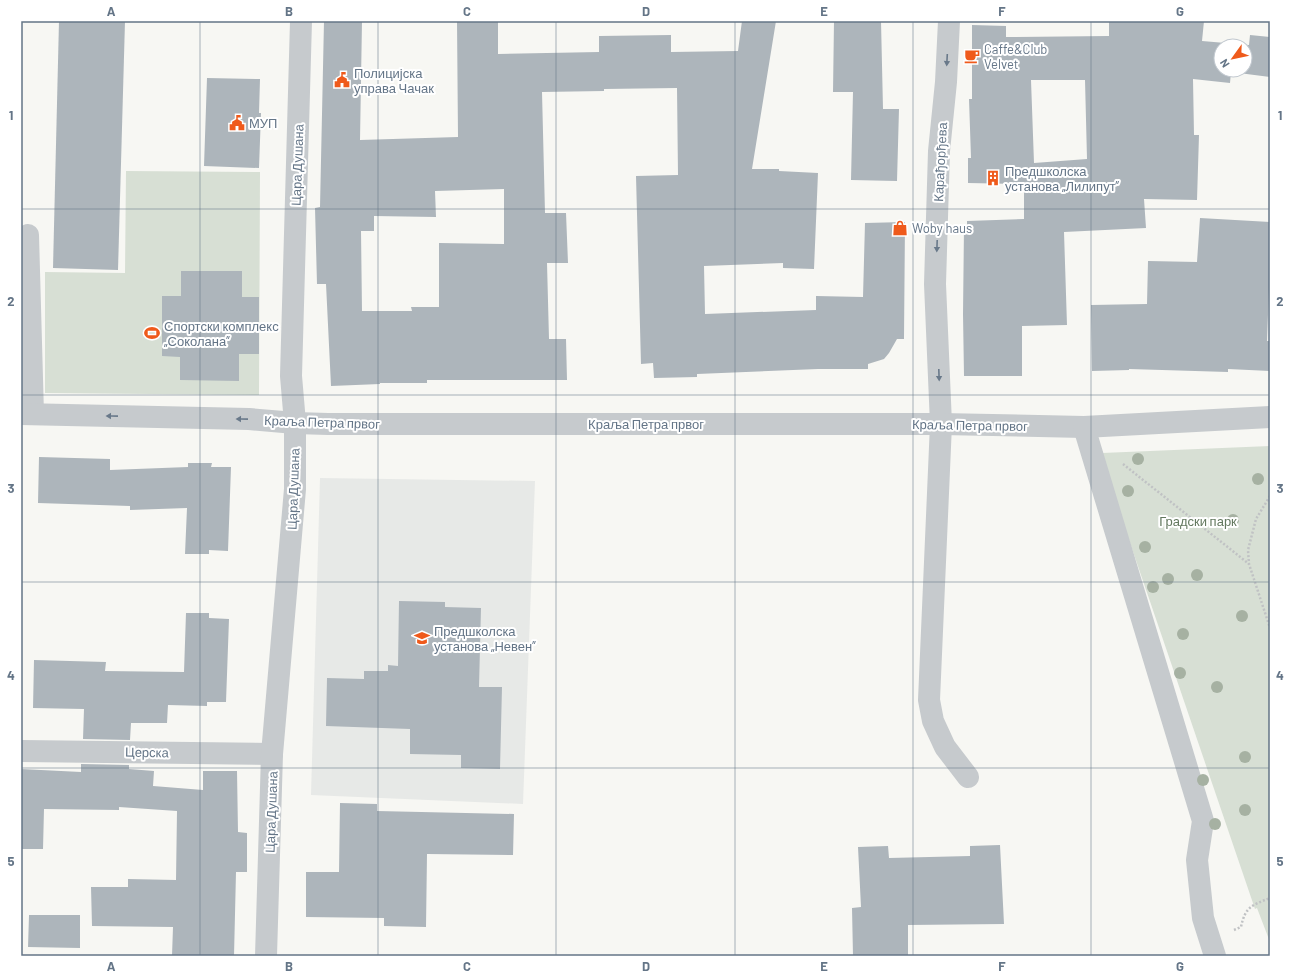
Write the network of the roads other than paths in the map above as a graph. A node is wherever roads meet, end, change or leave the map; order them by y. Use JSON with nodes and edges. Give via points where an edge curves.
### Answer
{"nodes":[{"id":1,"x":301,"y":21,"type":"edge"},
{"id":2,"x":949,"y":21,"type":"edge"},
{"id":3,"x":28,"y":235,"type":"dead end"},
{"id":4,"x":27,"y":414,"type":"edge"},
{"id":5,"x":1270,"y":417,"type":"edge"},
{"id":6,"x":295,"y":423,"type":"junction"},
{"id":7,"x":941,"y":424,"type":"junction"},
{"id":8,"x":1084,"y":427,"type":"junction"},
{"id":9,"x":21,"y":751,"type":"edge"},
{"id":10,"x":272,"y":754,"type":"junction"},
{"id":11,"x":968,"y":777,"type":"dead end"},
{"id":12,"x":1213,"y":950,"type":"edge"},
{"id":13,"x":266,"y":956,"type":"edge"}],
"edges":[{"from":1,"to":6,"type":"street","name":"Цара Душана","via":[[291,376]]},
{"from":2,"to":7,"type":"street","name":"Карађорђева","one_way":true,"via":[[939,151],[936,284]]},
{"from":3,"to":4,"type":"street"},
{"from":6,"to":4,"type":"street","name":"Краља Петра првог","one_way":true,"via":[[249,419]]},
{"from":5,"to":8,"type":"street","name":"Краља Петра првог"},
{"from":6,"to":7,"type":"street","name":"Краља Петра првог"},
{"from":6,"to":10,"type":"street","name":"Цара Душана","via":[[295,489]]},
{"from":7,"to":8,"type":"street","name":"Краља Петра првог"},
{"from":7,"to":11,"type":"street","name":"Карађорђева","via":[[929,700],[933,721],[945,747]]},
{"from":8,"to":12,"type":"street","via":[[1203,821],[1197,860],[1203,918]]},
{"from":9,"to":10,"type":"street","name":"Церска"},
{"from":10,"to":13,"type":"street","name":"Цара Душана"}]}
